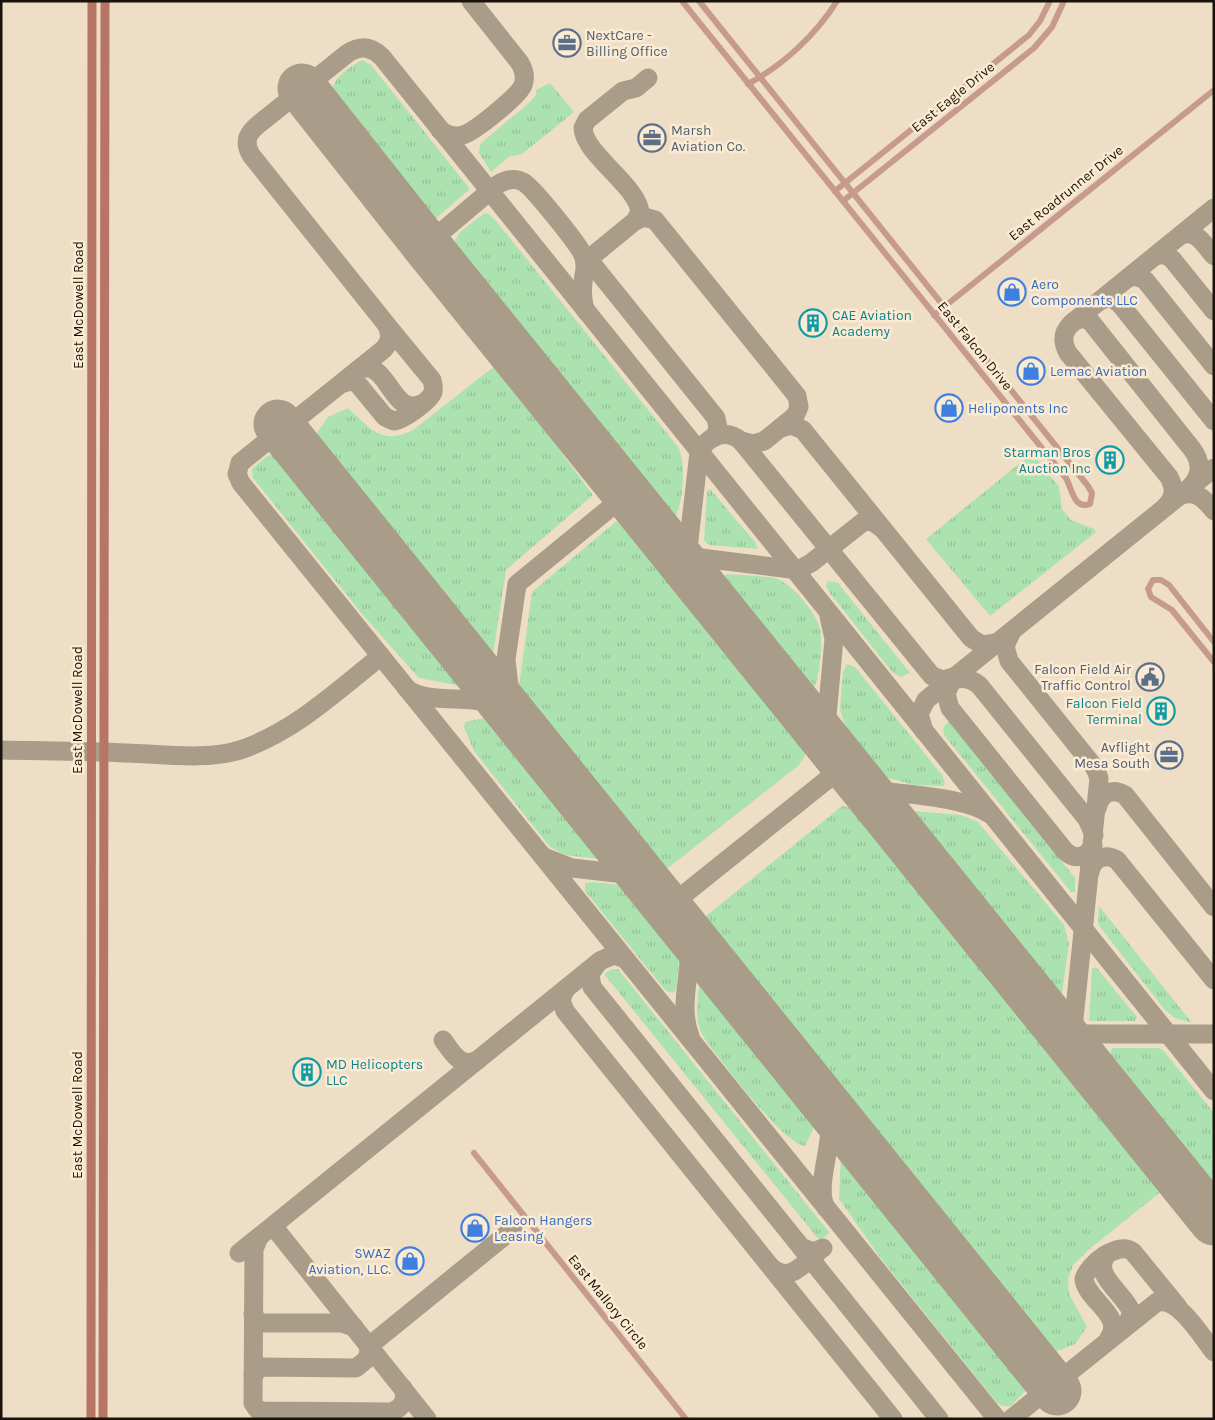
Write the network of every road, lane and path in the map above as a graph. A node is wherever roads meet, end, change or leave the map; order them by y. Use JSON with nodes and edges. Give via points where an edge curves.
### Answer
{"nodes":[{"id":1,"x":92,"y":1,"type":"edge"},
{"id":2,"x":105,"y":1,"type":"edge"},
{"id":3,"x":682,"y":1,"type":"edge"},
{"id":4,"x":699,"y":1,"type":"edge"},
{"id":5,"x":837,"y":1,"type":"edge"},
{"id":6,"x":1050,"y":1,"type":"edge"},
{"id":7,"x":1064,"y":1,"type":"edge"},
{"id":8,"x":760,"y":78,"type":"junction"},
{"id":9,"x":748,"y":84,"type":"junction"},
{"id":10,"x":1214,"y":90,"type":"edge"},
{"id":11,"x":940,"y":107,"type":"junction"},
{"id":12,"x":948,"y":117,"type":"junction"},
{"id":13,"x":845,"y":183,"type":"junction"},
{"id":14,"x":835,"y":191,"type":"junction"},
{"id":15,"x":853,"y":193,"type":"junction"},
{"id":16,"x":844,"y":201,"type":"junction"},
{"id":17,"x":944,"y":306,"type":"junction"},
{"id":18,"x":934,"y":314,"type":"junction"},
{"id":19,"x":1214,"y":642,"type":"edge"},
{"id":20,"x":1214,"y":662,"type":"edge"},
{"id":21,"x":474,"y":1153,"type":"dead end"},
{"id":22,"x":91,"y":1234,"type":"junction"},
{"id":23,"x":103,"y":1234,"type":"junction"},
{"id":24,"x":90,"y":1419,"type":"edge"},
{"id":25,"x":103,"y":1419,"type":"edge"},
{"id":26,"x":686,"y":1419,"type":"edge"}],
"edges":[{"from":1,"to":22,"type":"main road","name":"East McDowell Road"},
{"from":2,"to":23,"type":"main road","name":"East McDowell Road"},
{"from":3,"to":9,"type":"street","name":"East Falcon Drive"},
{"from":4,"to":8,"type":"street","name":"East Falcon Drive"},
{"from":5,"to":8,"type":"street","via":[[823,24]]},
{"from":6,"to":11,"type":"street","name":"East Eagle Drive","via":[[1029,35]]},
{"from":7,"to":12,"type":"street","name":"East Eagle Drive","via":[[1042,40]]},
{"from":8,"to":9,"type":"street"},
{"from":8,"to":13,"type":"street","name":"East Falcon Drive"},
{"from":9,"to":14,"type":"street","name":"East Falcon Drive"},
{"from":10,"to":17,"type":"street","name":"East Roadrunner Drive"},
{"from":11,"to":12,"type":"street"},
{"from":11,"to":13,"type":"street","name":"East Eagle Drive"},
{"from":12,"to":15,"type":"street","name":"East Eagle Drive"},
{"from":13,"to":14,"type":"street","name":"East Eagle Drive"},
{"from":13,"to":15,"type":"street","name":"East Falcon Drive"},
{"from":14,"to":16,"type":"street","name":"East Falcon Drive"},
{"from":15,"to":16,"type":"street","name":"East Eagle Drive"},
{"from":15,"to":17,"type":"street","name":"East Falcon Drive"},
{"from":16,"to":18,"type":"street","name":"East Falcon Drive"},
{"from":17,"to":18,"type":"street","name":"East Roadrunner Drive"},
{"from":17,"to":18,"type":"street","name":"East Falcon Drive","via":[[1088,486],[1092,493],[1090,504],[1078,503],[1066,478]]},
{"from":19,"to":20,"type":"street","via":[[1169,585],[1162,580],[1153,580],[1148,589],[1151,597],[1172,610]]},
{"from":21,"to":26,"type":"street","name":"East Mallory Circle"},
{"from":22,"to":23,"type":"main road"},
{"from":22,"to":24,"type":"main road","name":"East McDowell Road"},
{"from":23,"to":25,"type":"main road","name":"East McDowell Road"}]}
